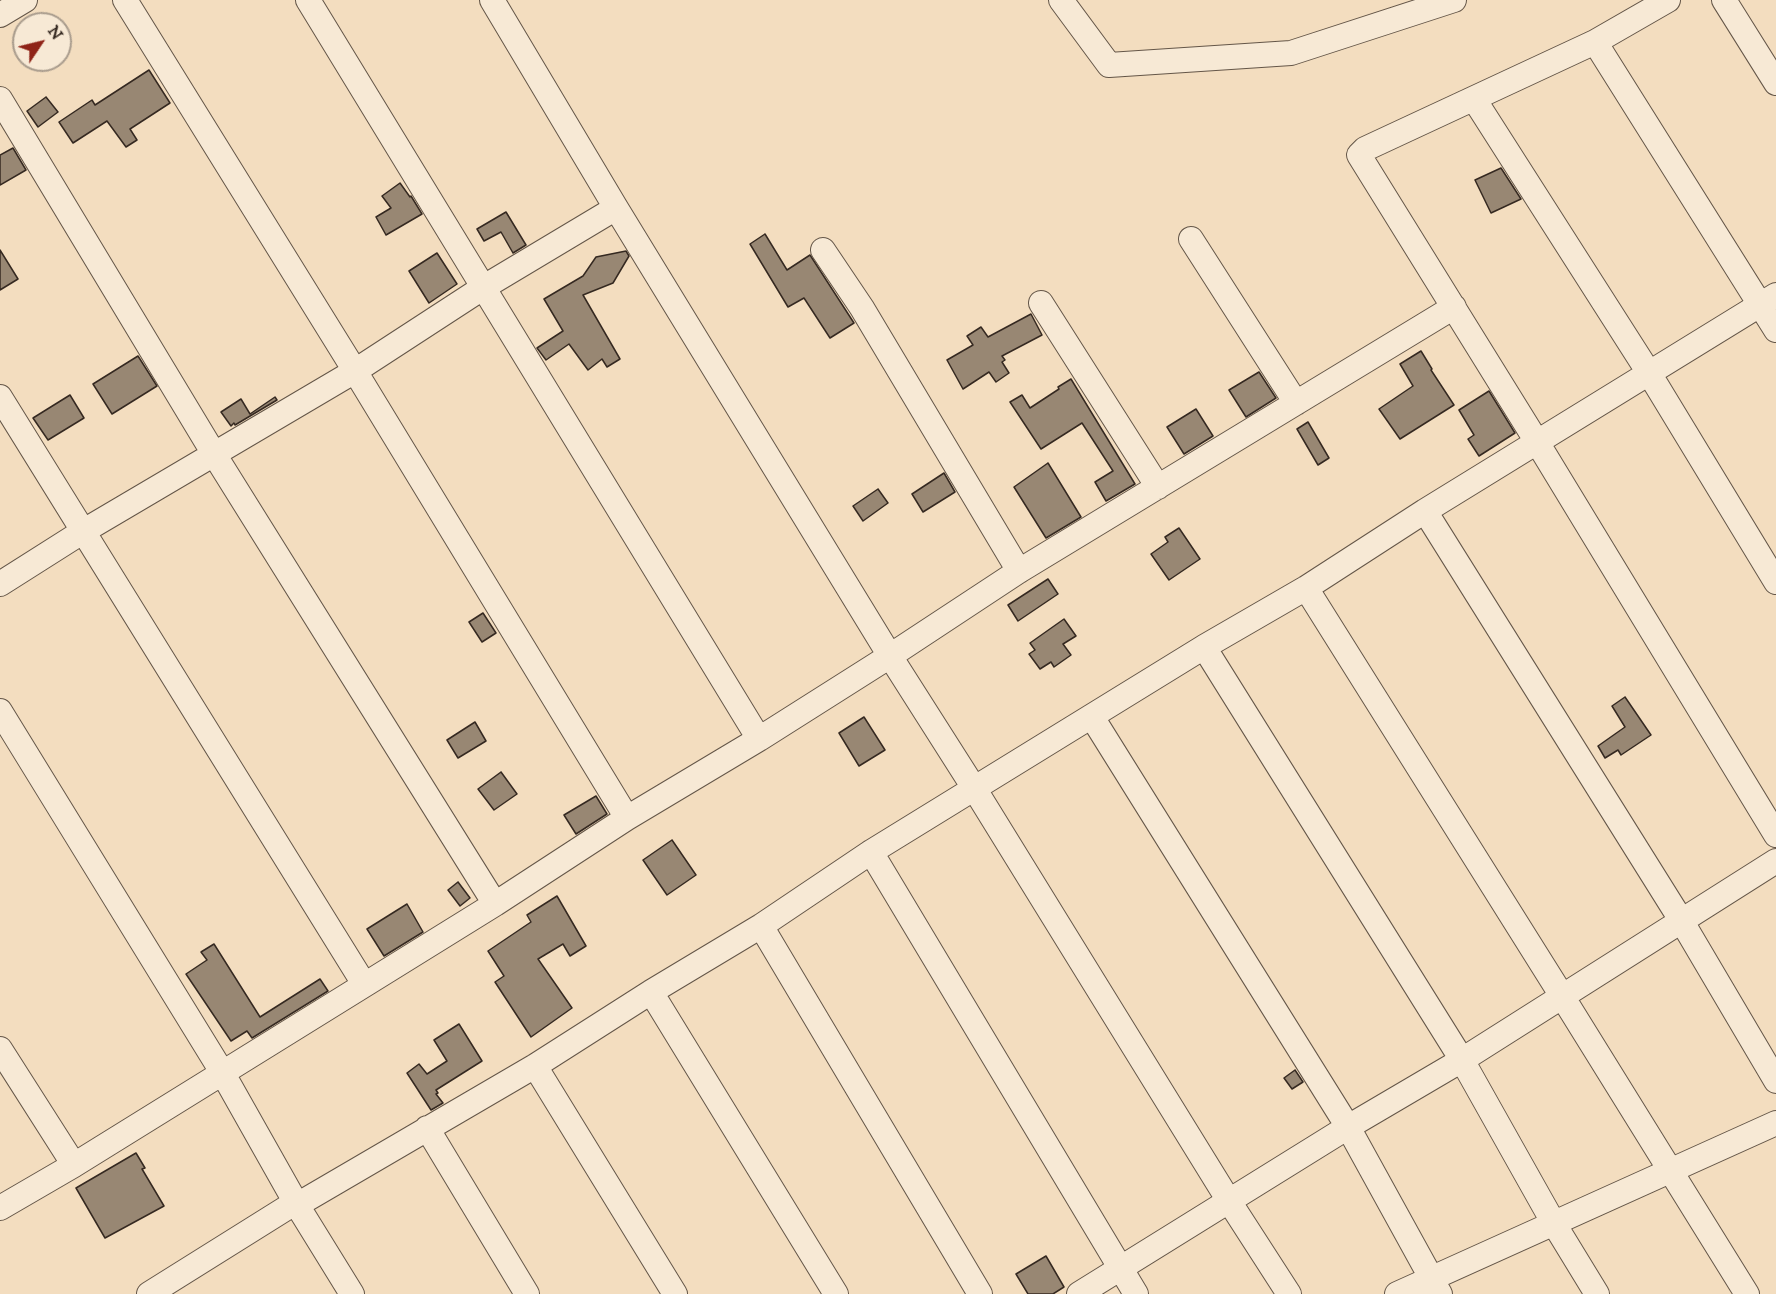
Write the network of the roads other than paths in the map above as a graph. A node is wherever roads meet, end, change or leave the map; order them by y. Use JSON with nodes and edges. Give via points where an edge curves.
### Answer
{"nodes":[{"id":1,"x":26,"y":0,"type":"edge"},
{"id":2,"x":125,"y":0,"type":"edge"},
{"id":3,"x":308,"y":0,"type":"edge"},
{"id":4,"x":492,"y":0,"type":"edge"},
{"id":5,"x":1061,"y":0,"type":"edge"},
{"id":6,"x":1454,"y":0,"type":"edge"},
{"id":7,"x":1668,"y":0,"type":"edge"},
{"id":8,"x":1724,"y":0,"type":"edge"},
{"id":9,"x":0,"y":15,"type":"edge"},
{"id":10,"x":1595,"y":42,"type":"junction"},
{"id":11,"x":1776,"y":83,"type":"edge"},
{"id":12,"x":0,"y":99,"type":"edge"},
{"id":13,"x":1474,"y":99,"type":"junction"},
{"id":14,"x":616,"y":208,"type":"junction"},
{"id":15,"x":1191,"y":239,"type":"dead end"},
{"id":16,"x":824,"y":250,"type":"dead end"},
{"id":17,"x":483,"y":287,"type":"junction"},
{"id":18,"x":1768,"y":300,"type":"edge"},
{"id":19,"x":1041,"y":303,"type":"dead end"},
{"id":20,"x":1454,"y":307,"type":"junction"},
{"id":21,"x":1776,"y":330,"type":"edge"},
{"id":22,"x":355,"y":371,"type":"junction"},
{"id":23,"x":1649,"y":373,"type":"junction"},
{"id":24,"x":0,"y":397,"type":"edge"},
{"id":25,"x":1296,"y":403,"type":"junction"},
{"id":26,"x":1537,"y":442,"type":"junction"},
{"id":27,"x":214,"y":454,"type":"junction"},
{"id":28,"x":1158,"y":487,"type":"junction"},
{"id":29,"x":1425,"y":512,"type":"junction"},
{"id":30,"x":82,"y":531,"type":"junction"},
{"id":31,"x":1019,"y":571,"type":"junction"},
{"id":32,"x":1776,"y":582,"type":"edge"},
{"id":33,"x":0,"y":584,"type":"edge"},
{"id":34,"x":1306,"y":588,"type":"junction"},
{"id":35,"x":1204,"y":647,"type":"junction"},
{"id":36,"x":890,"y":656,"type":"junction"},
{"id":37,"x":0,"y":711,"type":"edge"},
{"id":38,"x":1092,"y":717,"type":"junction"},
{"id":39,"x":759,"y":739,"type":"junction"},
{"id":40,"x":974,"y":788,"type":"junction"},
{"id":41,"x":627,"y":818,"type":"junction"},
{"id":42,"x":1776,"y":835,"type":"edge"},
{"id":43,"x":871,"y":852,"type":"junction"},
{"id":44,"x":1776,"y":861,"type":"edge"},
{"id":45,"x":495,"y":904,"type":"junction"},
{"id":46,"x":1681,"y":920,"type":"junction"},
{"id":47,"x":761,"y":926,"type":"junction"},
{"id":48,"x":364,"y":984,"type":"junction"},
{"id":49,"x":651,"y":992,"type":"junction"},
{"id":50,"x":1562,"y":996,"type":"junction"},
{"id":51,"x":0,"y":1049,"type":"edge"},
{"id":52,"x":1462,"y":1060,"type":"junction"},
{"id":53,"x":535,"y":1066,"type":"junction"},
{"id":54,"x":222,"y":1072,"type":"junction"},
{"id":55,"x":1776,"y":1081,"type":"edge"},
{"id":56,"x":1776,"y":1124,"type":"edge"},
{"id":57,"x":1348,"y":1127,"type":"junction"},
{"id":58,"x":427,"y":1128,"type":"junction"},
{"id":59,"x":74,"y":1165,"type":"junction"},
{"id":60,"x":1672,"y":1171,"type":"junction"},
{"id":61,"x":1228,"y":1201,"type":"junction"},
{"id":62,"x":297,"y":1203,"type":"junction"},
{"id":63,"x":0,"y":1208,"type":"edge"},
{"id":64,"x":1553,"y":1222,"type":"junction"},
{"id":65,"x":1121,"y":1268,"type":"junction"},
{"id":66,"x":1436,"y":1286,"type":"edge"},
{"id":67,"x":158,"y":1292,"type":"edge"},
{"id":68,"x":352,"y":1294,"type":"edge"},
{"id":69,"x":527,"y":1294,"type":"edge"},
{"id":70,"x":675,"y":1294,"type":"edge"},
{"id":71,"x":836,"y":1294,"type":"edge"},
{"id":72,"x":980,"y":1294,"type":"edge"},
{"id":73,"x":1079,"y":1294,"type":"edge"},
{"id":74,"x":1136,"y":1294,"type":"edge"},
{"id":75,"x":1289,"y":1294,"type":"edge"},
{"id":76,"x":1397,"y":1294,"type":"edge"},
{"id":77,"x":1597,"y":1294,"type":"edge"},
{"id":78,"x":1747,"y":1294,"type":"edge"}],
"edges":[{"from":1,"to":9,"type":"street"},
{"from":2,"to":22,"type":"street"},
{"from":3,"to":17,"type":"street"},
{"from":4,"to":14,"type":"street"},
{"from":5,"to":6,"type":"street","via":[[1109,64],[1291,52]]},
{"from":7,"to":10,"type":"street"},
{"from":8,"to":11,"type":"street"},
{"from":10,"to":13,"type":"street"},
{"from":10,"to":18,"type":"street"},
{"from":12,"to":27,"type":"street"},
{"from":13,"to":20,"type":"street","via":[[1365,149],[1359,156]]},
{"from":13,"to":23,"type":"street"},
{"from":14,"to":17,"type":"street"},
{"from":14,"to":36,"type":"street"},
{"from":15,"to":25,"type":"street"},
{"from":16,"to":31,"type":"street"},
{"from":17,"to":22,"type":"street"},
{"from":17,"to":39,"type":"street"},
{"from":18,"to":21,"type":"street"},
{"from":18,"to":23,"type":"street"},
{"from":19,"to":28,"type":"street"},
{"from":20,"to":25,"type":"street"},
{"from":20,"to":26,"type":"street"},
{"from":22,"to":27,"type":"street"},
{"from":22,"to":41,"type":"street"},
{"from":23,"to":26,"type":"street"},
{"from":23,"to":32,"type":"street"},
{"from":24,"to":30,"type":"street"},
{"from":25,"to":28,"type":"street"},
{"from":26,"to":29,"type":"street"},
{"from":26,"to":42,"type":"street"},
{"from":27,"to":30,"type":"street"},
{"from":27,"to":45,"type":"street"},
{"from":28,"to":31,"type":"street"},
{"from":29,"to":34,"type":"street"},
{"from":29,"to":46,"type":"street"},
{"from":30,"to":33,"type":"street"},
{"from":30,"to":48,"type":"street"},
{"from":31,"to":36,"type":"street"},
{"from":34,"to":35,"type":"street"},
{"from":34,"to":50,"type":"street"},
{"from":35,"to":38,"type":"street"},
{"from":35,"to":52,"type":"street"},
{"from":36,"to":39,"type":"street"},
{"from":36,"to":40,"type":"street"},
{"from":37,"to":54,"type":"street"},
{"from":38,"to":40,"type":"street"},
{"from":38,"to":57,"type":"street"},
{"from":39,"to":41,"type":"street"},
{"from":40,"to":43,"type":"street"},
{"from":40,"to":61,"type":"street"},
{"from":41,"to":45,"type":"street"},
{"from":43,"to":47,"type":"street"},
{"from":43,"to":65,"type":"street"},
{"from":44,"to":46,"type":"street"},
{"from":45,"to":48,"type":"street"},
{"from":46,"to":50,"type":"street"},
{"from":46,"to":55,"type":"street"},
{"from":47,"to":49,"type":"street"},
{"from":47,"to":72,"type":"street"},
{"from":48,"to":54,"type":"street"},
{"from":49,"to":53,"type":"street"},
{"from":49,"to":71,"type":"street"},
{"from":50,"to":52,"type":"street"},
{"from":50,"to":60,"type":"street"},
{"from":51,"to":59,"type":"street"},
{"from":52,"to":57,"type":"street"},
{"from":52,"to":64,"type":"street"},
{"from":53,"to":58,"type":"street"},
{"from":53,"to":70,"type":"street"},
{"from":54,"to":59,"type":"street"},
{"from":54,"to":62,"type":"street"},
{"from":56,"to":60,"type":"street"},
{"from":57,"to":61,"type":"street"},
{"from":57,"to":66,"type":"street"},
{"from":58,"to":62,"type":"street"},
{"from":58,"to":69,"type":"street"},
{"from":59,"to":63,"type":"street"},
{"from":60,"to":64,"type":"street"},
{"from":60,"to":78,"type":"street"},
{"from":61,"to":65,"type":"street"},
{"from":61,"to":75,"type":"street"},
{"from":62,"to":67,"type":"street"},
{"from":62,"to":68,"type":"street"},
{"from":64,"to":66,"type":"street"},
{"from":64,"to":77,"type":"street"},
{"from":65,"to":73,"type":"street"},
{"from":65,"to":74,"type":"street"},
{"from":66,"to":76,"type":"street"}]}
